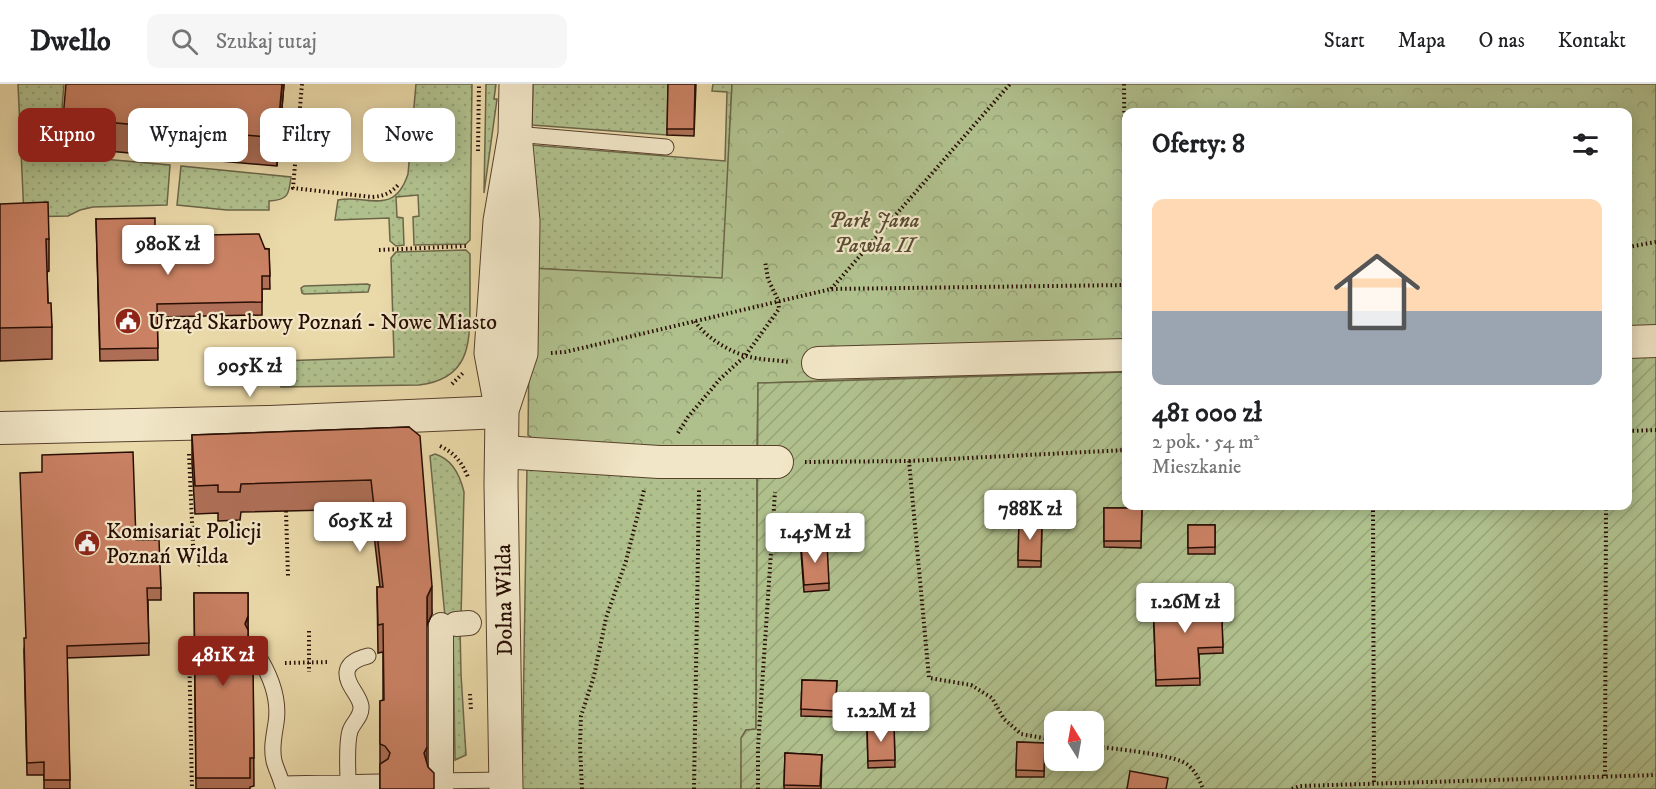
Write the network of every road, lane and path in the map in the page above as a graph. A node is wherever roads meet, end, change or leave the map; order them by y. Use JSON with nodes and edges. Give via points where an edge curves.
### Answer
{"nodes":[{"id":1,"x":302,"y":84,"type":"edge"},
{"id":2,"x":516,"y":84,"type":"edge"},
{"id":3,"x":1010,"y":84,"type":"edge"},
{"id":4,"x":1124,"y":84,"type":"edge"},
{"id":5,"x":1124,"y":108,"type":"edge"},
{"id":6,"x":515,"y":134,"type":"junction"},
{"id":7,"x":666,"y":147,"type":"dead end"},
{"id":8,"x":399,"y":184,"type":"dead end"},
{"id":9,"x":1656,"y":242,"type":"edge"},
{"id":10,"x":1632,"y":246,"type":"edge"},
{"id":11,"x":477,"y":247,"type":"dead end"},
{"id":12,"x":379,"y":250,"type":"dead end"},
{"id":13,"x":765,"y":261,"type":"dead end"},
{"id":14,"x":1122,"y":285,"type":"edge"},
{"id":15,"x":831,"y":289,"type":"junction"},
{"id":16,"x":778,"y":300,"type":"junction"},
{"id":17,"x":695,"y":321,"type":"junction"},
{"id":18,"x":1656,"y":341,"type":"edge"},
{"id":19,"x":1632,"y":342,"type":"edge"},
{"id":20,"x":542,"y":353,"type":"dead end"},
{"id":21,"x":1122,"y":355,"type":"edge"},
{"id":22,"x":745,"y":356,"type":"junction"},
{"id":23,"x":818,"y":363,"type":"joint"},
{"id":24,"x":502,"y":412,"type":"junction"},
{"id":25,"x":0,"y":428,"type":"edge"},
{"id":26,"x":1656,"y":430,"type":"edge"},
{"id":27,"x":1632,"y":431,"type":"edge"},
{"id":28,"x":1122,"y":450,"type":"edge"},
{"id":29,"x":502,"y":452,"type":"junction"},
{"id":30,"x":189,"y":453,"type":"dead end"},
{"id":31,"x":909,"y":461,"type":"junction"},
{"id":32,"x":659,"y":462,"type":"junction"},
{"id":33,"x":699,"y":462,"type":"junction"},
{"id":34,"x":777,"y":462,"type":"junction"},
{"id":35,"x":1373,"y":510,"type":"edge"},
{"id":36,"x":1606,"y":510,"type":"edge"},
{"id":37,"x":286,"y":511,"type":"edge"},
{"id":38,"x":196,"y":568,"type":"dead end"},
{"id":39,"x":288,"y":576,"type":"dead end"},
{"id":40,"x":456,"y":624,"type":"dead end"},
{"id":41,"x":309,"y":631,"type":"dead end"},
{"id":42,"x":189,"y":645,"type":"dead end"},
{"id":43,"x":259,"y":658,"type":"joint"},
{"id":44,"x":361,"y":659,"type":"joint"},
{"id":45,"x":309,"y":663,"type":"junction"},
{"id":46,"x":309,"y":672,"type":"dead end"},
{"id":47,"x":1044,"y":738,"type":"edge"},
{"id":48,"x":1104,"y":748,"type":"edge"},
{"id":49,"x":1656,"y":775,"type":"edge"},
{"id":50,"x":1605,"y":776,"type":"junction"},
{"id":51,"x":380,"y":782,"type":"edge"},
{"id":52,"x":348,"y":783,"type":"junction"},
{"id":53,"x":506,"y":784,"type":"edge"},
{"id":54,"x":1374,"y":784,"type":"junction"},
{"id":55,"x":438,"y":785,"type":"edge"},
{"id":56,"x":192,"y":789,"type":"edge"},
{"id":57,"x":582,"y":789,"type":"edge"},
{"id":58,"x":694,"y":789,"type":"edge"},
{"id":59,"x":758,"y":789,"type":"edge"},
{"id":60,"x":1203,"y":789,"type":"edge"},
{"id":61,"x":1292,"y":789,"type":"edge"}],
"edges":[{"from":1,"to":8,"type":"path","via":[[293,188],[372,197],[392,192]]},
{"from":2,"to":6,"type":"street","name":"Dolna Wilda"},
{"from":3,"to":15,"type":"path"},
{"from":4,"to":5,"type":"path"},
{"from":6,"to":7,"type":"lane"},
{"from":6,"to":24,"type":"street","name":"Dolna Wilda","via":[[500,221],[491,353]]},
{"from":9,"to":10,"type":"path"},
{"from":11,"to":12,"type":"path"},
{"from":13,"to":16,"type":"path"},
{"from":14,"to":15,"type":"path"},
{"from":15,"to":16,"type":"path"},
{"from":16,"to":17,"type":"path"},
{"from":16,"to":22,"type":"path","via":[[779,309]]},
{"from":17,"to":20,"type":"path","via":[[565,352]]},
{"from":17,"to":22,"type":"path","via":[[700,329]]},
{"from":18,"to":19,"type":"street"},
{"from":21,"to":23,"type":"street"},
{"from":22,"to":23,"type":"path"},
{"from":22,"to":32,"type":"path","via":[[688,417]]},
{"from":24,"to":25,"type":"street"},
{"from":24,"to":29,"type":"street","name":"Dolna Wilda"},
{"from":26,"to":27,"type":"path"},
{"from":28,"to":31,"type":"path"},
{"from":29,"to":32,"type":"street"},
{"from":29,"to":53,"type":"street","name":"Dolna Wilda"},
{"from":30,"to":38,"type":"path","via":[[193,545],[204,557]]},
{"from":31,"to":34,"type":"path"},
{"from":31,"to":47,"type":"path","via":[[929,678],[971,685],[992,698],[1004,719],[1021,734]]},
{"from":32,"to":33,"type":"street"},
{"from":32,"to":57,"type":"path","via":[[648,474],[581,716]]},
{"from":33,"to":34,"type":"street"},
{"from":33,"to":58,"type":"path"},
{"from":34,"to":59,"type":"path"},
{"from":35,"to":54,"type":"path"},
{"from":36,"to":50,"type":"path"},
{"from":37,"to":39,"type":"path"},
{"from":40,"to":55,"type":"street"},
{"from":41,"to":45,"type":"path"},
{"from":42,"to":56,"type":"path"},
{"from":43,"to":45,"type":"path"},
{"from":43,"to":52,"type":"lane","via":[[275,692],[274,760],[282,784]]},
{"from":44,"to":45,"type":"path"},
{"from":44,"to":52,"type":"lane","via":[[349,666],[347,673],[361,707],[350,731]]},
{"from":45,"to":46,"type":"path"},
{"from":48,"to":60,"type":"path","via":[[1187,764]]},
{"from":49,"to":50,"type":"path"},
{"from":50,"to":54,"type":"path"},
{"from":51,"to":52,"type":"lane"},
{"from":53,"to":55,"type":"lane"},
{"from":54,"to":61,"type":"path"}]}
